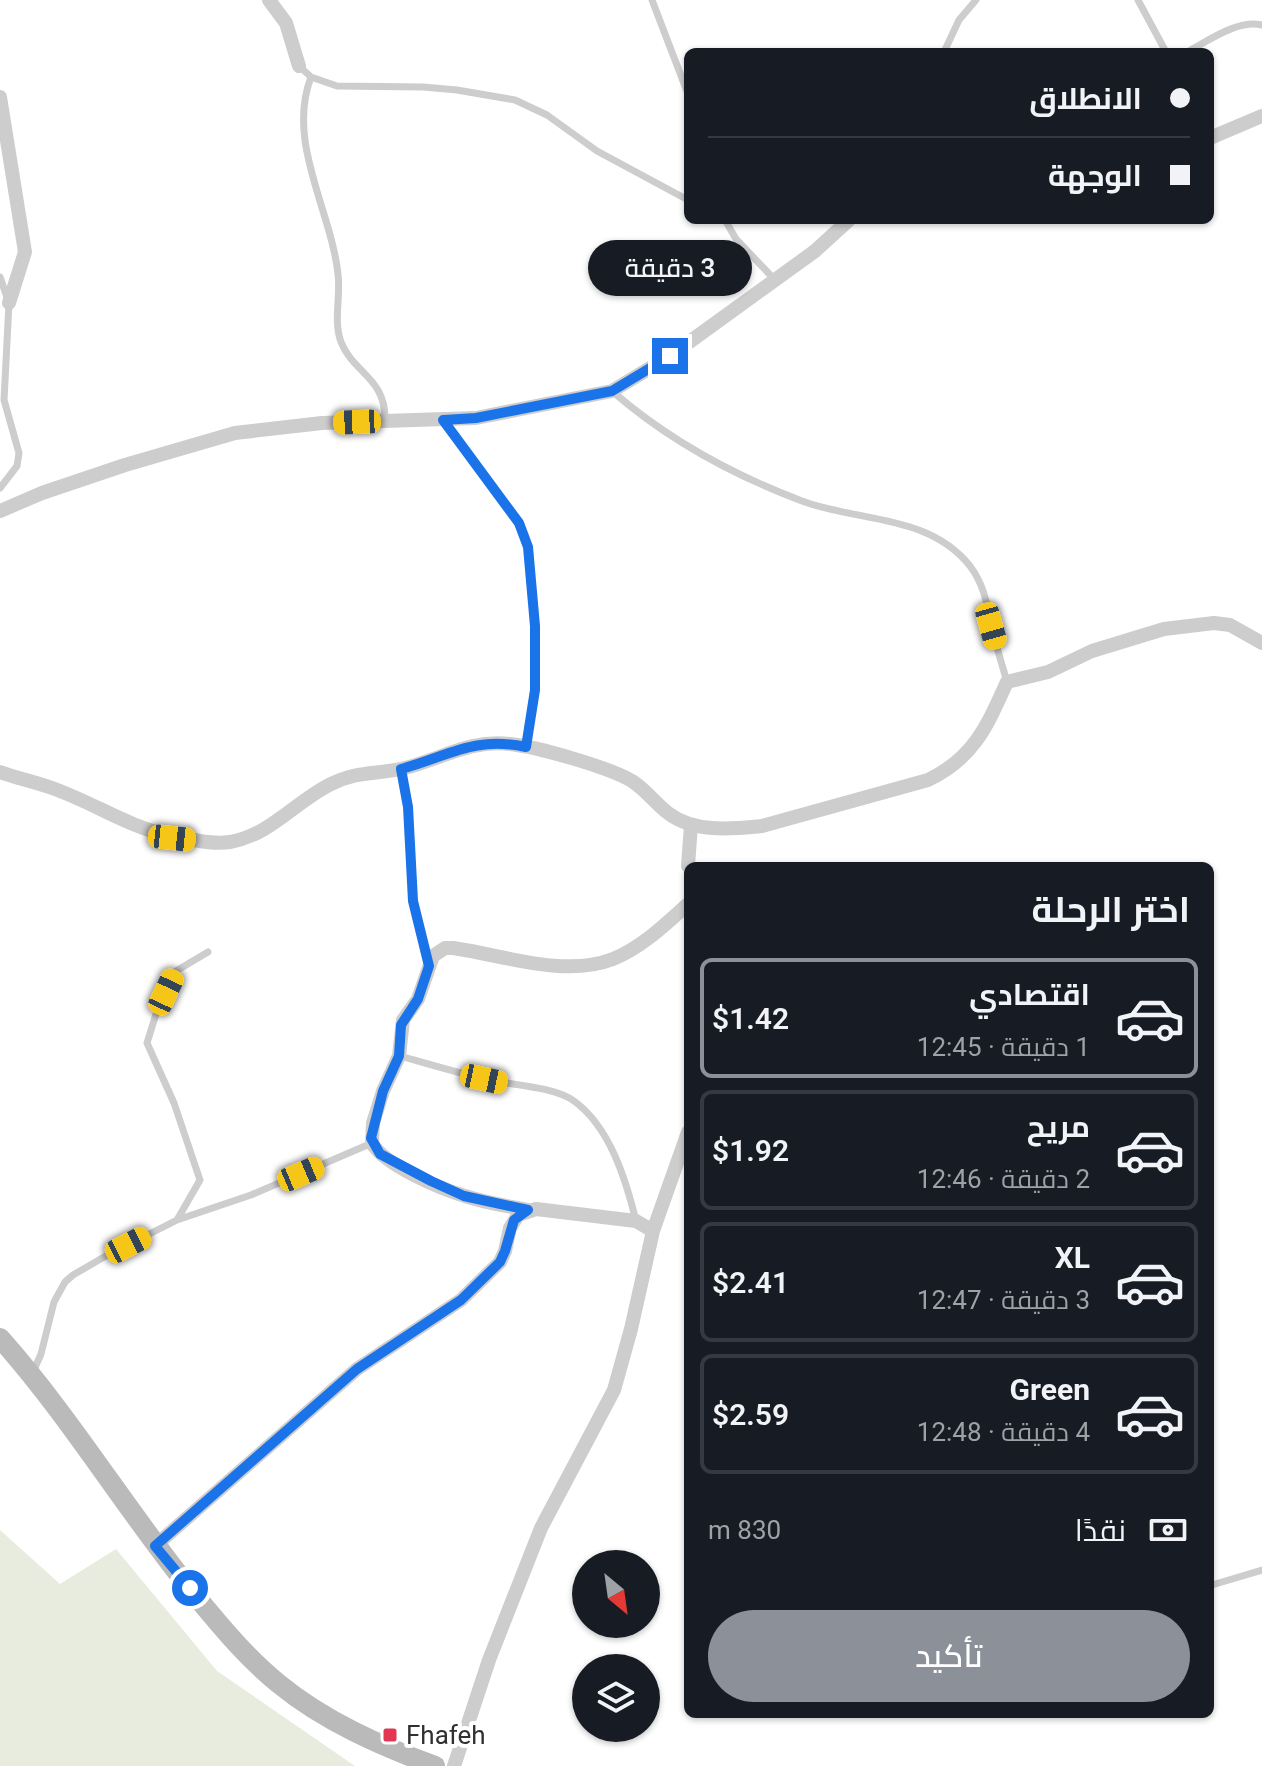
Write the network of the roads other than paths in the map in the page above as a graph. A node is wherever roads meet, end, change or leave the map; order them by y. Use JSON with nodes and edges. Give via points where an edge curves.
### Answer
{"nodes":[{"id":1,"x":269,"y":0,"type":"edge"},
{"id":2,"x":652,"y":0,"type":"edge"},
{"id":3,"x":976,"y":0,"type":"edge"},
{"id":4,"x":1138,"y":0,"type":"edge"},
{"id":5,"x":1262,"y":25,"type":"edge"},
{"id":6,"x":946,"y":48,"type":"edge"},
{"id":7,"x":1164,"y":48,"type":"edge"},
{"id":8,"x":1195,"y":48,"type":"edge"},
{"id":9,"x":299,"y":66,"type":"joint"},
{"id":10,"x":311,"y":77,"type":"junction"},
{"id":11,"x":684,"y":84,"type":"edge"},
{"id":12,"x":0,"y":97,"type":"edge"},
{"id":13,"x":1262,"y":116,"type":"edge"},
{"id":14,"x":1214,"y":136,"type":"edge"},
{"id":15,"x":684,"y":198,"type":"edge"},
{"id":16,"x":727,"y":224,"type":"edge"},
{"id":17,"x":845,"y":224,"type":"edge"},
{"id":18,"x":0,"y":277,"type":"edge"},
{"id":19,"x":775,"y":280,"type":"junction"},
{"id":20,"x":9,"y":303,"type":"junction"},
{"id":21,"x":612,"y":391,"type":"junction"},
{"id":22,"x":443,"y":420,"type":"junction"},
{"id":23,"x":385,"y":422,"type":"junction"},
{"id":24,"x":0,"y":488,"type":"edge"},
{"id":25,"x":0,"y":511,"type":"edge"},
{"id":26,"x":1262,"y":643,"type":"edge"},
{"id":27,"x":1007,"y":682,"type":"junction"},
{"id":28,"x":526,"y":747,"type":"junction"},
{"id":29,"x":401,"y":769,"type":"junction"},
{"id":30,"x":0,"y":772,"type":"edge"},
{"id":31,"x":691,"y":825,"type":"junction"},
{"id":32,"x":688,"y":862,"type":"edge"},
{"id":33,"x":684,"y":907,"type":"edge"},
{"id":34,"x":208,"y":952,"type":"dead end"},
{"id":35,"x":429,"y":966,"type":"junction"},
{"id":36,"x":399,"y":1056,"type":"junction"},
{"id":37,"x":372,"y":1143,"type":"junction"},
{"id":38,"x":684,"y":1143,"type":"edge"},
{"id":39,"x":528,"y":1210,"type":"junction"},
{"id":40,"x":177,"y":1220,"type":"junction"},
{"id":41,"x":636,"y":1221,"type":"junction"},
{"id":42,"x":653,"y":1231,"type":"junction"},
{"id":43,"x":0,"y":1338,"type":"edge"},
{"id":44,"x":32,"y":1374,"type":"junction"},
{"id":45,"x":155,"y":1546,"type":"junction"},
{"id":46,"x":1262,"y":1570,"type":"edge"},
{"id":47,"x":1214,"y":1584,"type":"edge"},
{"id":48,"x":435,"y":1766,"type":"edge"},
{"id":49,"x":454,"y":1766,"type":"edge"}],
"edges":[{"from":1,"to":9,"type":"street","via":[[286,23]]},
{"from":2,"to":11,"type":"lane"},
{"from":3,"to":6,"type":"lane"},
{"from":4,"to":7,"type":"lane"},
{"from":5,"to":8,"type":"lane","via":[[1235,27]]},
{"from":9,"to":10,"type":"lane"},
{"from":10,"to":15,"type":"lane","via":[[337,86],[423,87],[515,100]]},
{"from":10,"to":23,"type":"lane","via":[[305,93],[305,142],[332,238],[341,341],[382,397]]},
{"from":12,"to":20,"type":"street","via":[[25,252]]},
{"from":13,"to":14,"type":"street"},
{"from":16,"to":19,"type":"lane"},
{"from":17,"to":19,"type":"street"},
{"from":18,"to":20,"type":"lane"},
{"from":19,"to":21,"type":"street"},
{"from":20,"to":24,"type":"lane","via":[[4,400],[19,460]]},
{"from":21,"to":22,"type":"street"},
{"from":21,"to":27,"type":"lane","via":[[667,436],[803,501],[937,537],[969,566],[985,592]]},
{"from":22,"to":23,"type":"street"},
{"from":22,"to":28,"type":"lane","via":[[519,523],[528,547],[535,690]]},
{"from":23,"to":25,"type":"street","via":[[235,433],[113,468]]},
{"from":26,"to":27,"type":"street","via":[[1230,625],[1164,629]]},
{"from":27,"to":31,"type":"street","via":[[980,737],[950,769],[928,780],[762,826]]},
{"from":28,"to":29,"type":"street","via":[[484,743]]},
{"from":28,"to":31,"type":"street","via":[[630,780],[665,811]]},
{"from":29,"to":30,"type":"street","via":[[367,772],[330,784],[264,832],[229,843],[156,834],[54,788]]},
{"from":29,"to":35,"type":"lane","via":[[413,901]]},
{"from":31,"to":32,"type":"street"},
{"from":33,"to":35,"type":"street","via":[[633,949],[598,964],[537,963],[445,948]]},
{"from":34,"to":40,"type":"lane","via":[[176,971],[147,1043],[200,1173]]},
{"from":35,"to":36,"type":"street","via":[[418,999],[401,1025]]},
{"from":36,"to":37,"type":"street","via":[[373,1123]]},
{"from":36,"to":41,"type":"lane","via":[[563,1095],[576,1103],[621,1166]]},
{"from":37,"to":39,"type":"street","via":[[395,1164],[464,1196]]},
{"from":37,"to":40,"type":"lane"},
{"from":38,"to":42,"type":"street"},
{"from":39,"to":41,"type":"street"},
{"from":39,"to":45,"type":"street","via":[[514,1220],[500,1262],[461,1300],[357,1369]]},
{"from":40,"to":44,"type":"lane","via":[[65,1282]]},
{"from":41,"to":42,"type":"street"},
{"from":42,"to":49,"type":"street","via":[[614,1390],[541,1528]]},
{"from":43,"to":44,"type":"street"},
{"from":44,"to":45,"type":"street"},
{"from":45,"to":48,"type":"street","via":[[242,1652],[281,1686],[330,1719]]},
{"from":46,"to":47,"type":"lane"}]}
